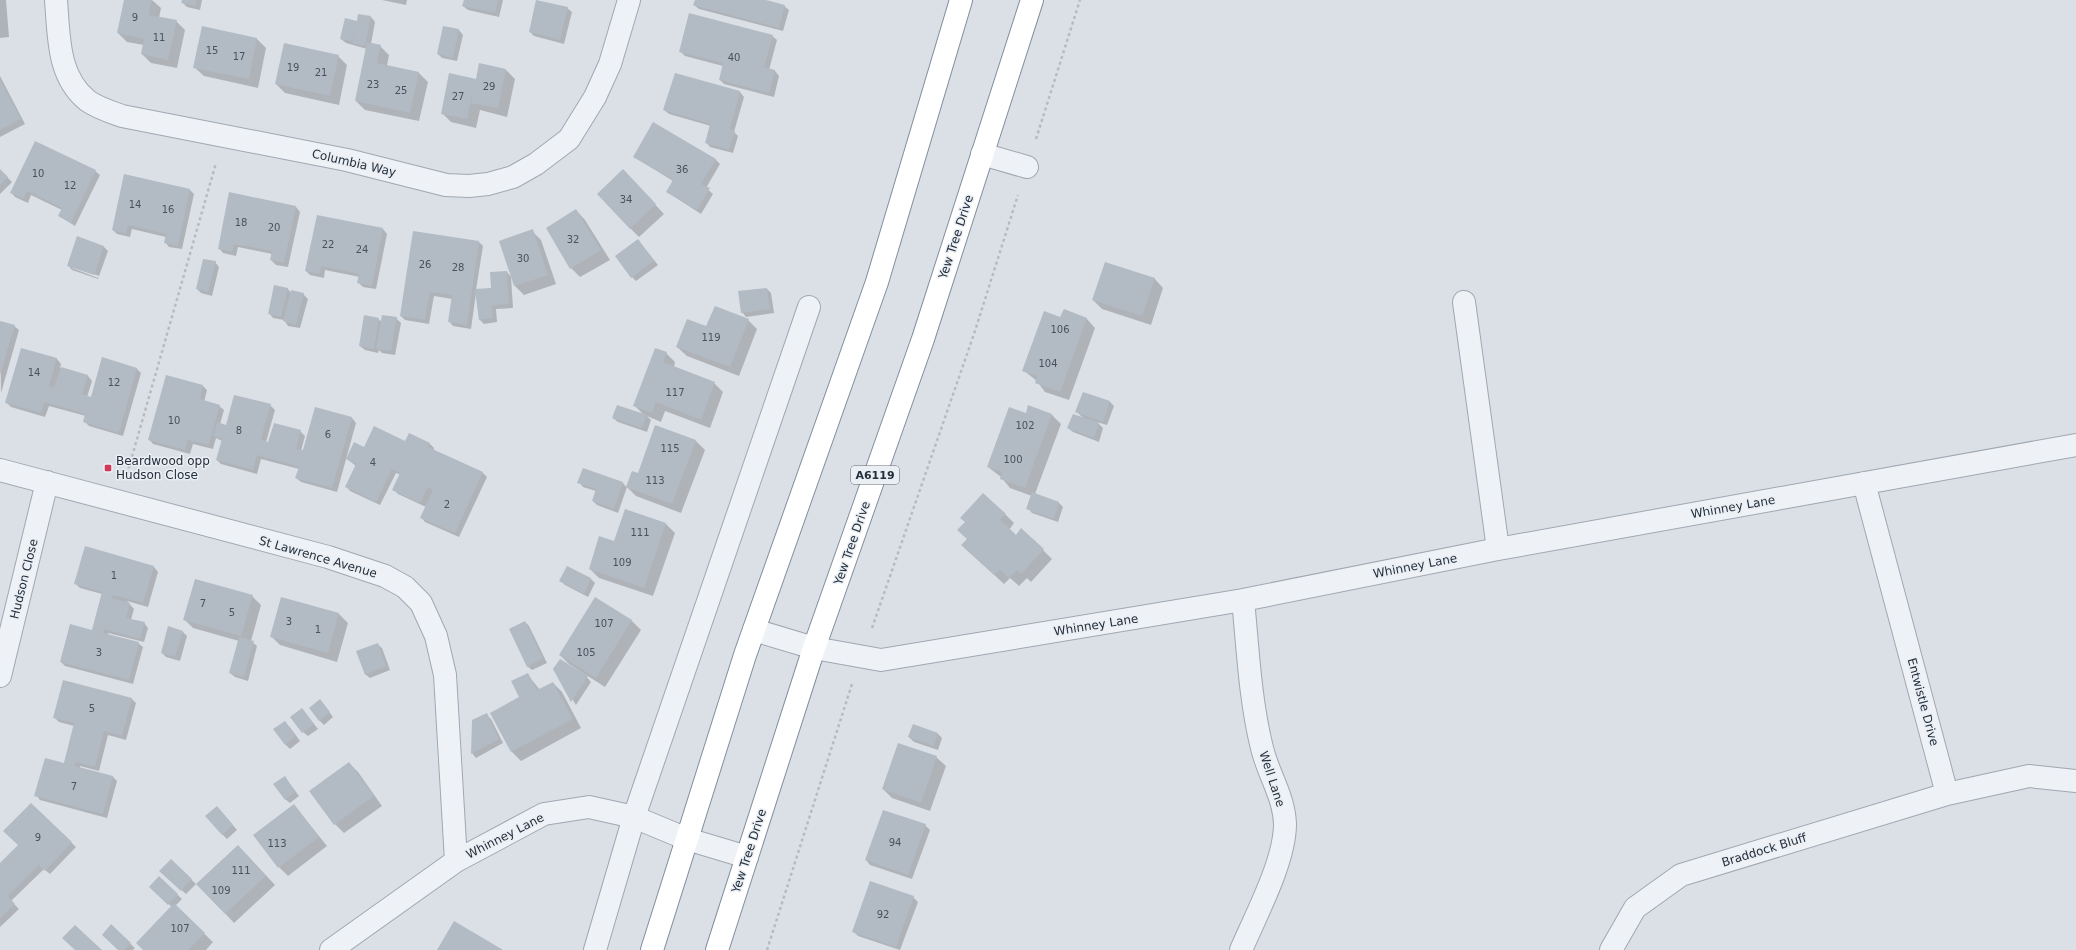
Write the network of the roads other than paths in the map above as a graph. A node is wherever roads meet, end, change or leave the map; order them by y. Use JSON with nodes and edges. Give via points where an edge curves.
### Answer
{"nodes":[{"id":1,"x":56,"y":0,"type":"edge"},
{"id":2,"x":629,"y":0,"type":"edge"},
{"id":3,"x":961,"y":0,"type":"edge"},
{"id":4,"x":1032,"y":0,"type":"edge"},
{"id":5,"x":982,"y":154,"type":"junction"},
{"id":6,"x":1027,"y":167,"type":"road end"},
{"id":7,"x":1464,"y":302,"type":"dead end"},
{"id":8,"x":809,"y":307,"type":"dead end"},
{"id":9,"x":2076,"y":445,"type":"edge"},
{"id":10,"x":0,"y":470,"type":"edge"},
{"id":11,"x":47,"y":482,"type":"junction"},
{"id":12,"x":1864,"y":483,"type":"junction"},
{"id":13,"x":1498,"y":549,"type":"junction"},
{"id":14,"x":1242,"y":600,"type":"junction"},
{"id":15,"x":754,"y":630,"type":"junction"},
{"id":16,"x":814,"y":648,"type":"junction"},
{"id":17,"x":0,"y":676,"type":"edge"},
{"id":18,"x":2076,"y":782,"type":"edge"},
{"id":19,"x":1947,"y":794,"type":"junction"},
{"id":20,"x":634,"y":817,"type":"junction"},
{"id":21,"x":687,"y":839,"type":"junction"},
{"id":22,"x":747,"y":857,"type":"junction"},
{"id":23,"x":456,"y":861,"type":"junction"},
{"id":24,"x":331,"y":950,"type":"edge"},
{"id":25,"x":595,"y":950,"type":"edge"},
{"id":26,"x":652,"y":950,"type":"edge"},
{"id":27,"x":718,"y":950,"type":"edge"},
{"id":28,"x":1241,"y":950,"type":"edge"},
{"id":29,"x":1611,"y":950,"type":"edge"}],
"edges":[{"from":1,"to":2,"type":"street","name":"Columbia Way","via":[[64,67],[74,85],[88,100],[122,116],[347,160],[446,185],[469,186],[512,177],[536,164],[569,138],[595,97],[610,64]]},
{"from":3,"to":15,"type":"highway","via":[[877,282]]},
{"from":4,"to":5,"type":"highway","name":"Yew Tree Drive","number":"A6119"},
{"from":5,"to":6,"type":"street"},
{"from":5,"to":16,"type":"highway","name":"Yew Tree Drive","number":"A6119","via":[[924,339]]},
{"from":7,"to":13,"type":"street"},
{"from":8,"to":20,"type":"street"},
{"from":9,"to":12,"type":"street","name":"Whinney Lane"},
{"from":10,"to":11,"type":"street","name":"St Lawrence Avenue"},
{"from":11,"to":17,"type":"street","name":"Hudson Close"},
{"from":11,"to":23,"type":"street","name":"St Lawrence Avenue","via":[[328,558],[384,576],[405,587],[421,603],[436,636],[445,675]]},
{"from":12,"to":13,"type":"street","name":"Whinney Lane"},
{"from":12,"to":19,"type":"street","name":"Entwistle Drive"},
{"from":13,"to":14,"type":"street","name":"Whinney Lane"},
{"from":14,"to":16,"type":"street","name":"Whinney Lane","via":[[881,660]]},
{"from":14,"to":28,"type":"street","name":"Well Lane","via":[[1255,716],[1262,750],[1281,797],[1285,824],[1280,856]]},
{"from":15,"to":16,"type":"street","name":"Whinney Lane"},
{"from":15,"to":21,"type":"highway"},
{"from":16,"to":22,"type":"highway","name":"Yew Tree Drive","number":"A6119"},
{"from":18,"to":19,"type":"street","via":[[2029,776]]},
{"from":19,"to":29,"type":"street","name":"Braddock Bluff","via":[[1681,875],[1635,908]]},
{"from":20,"to":21,"type":"street","name":"Whinney Lane"},
{"from":20,"to":23,"type":"street","name":"Whinney Lane","via":[[590,807],[544,814]]},
{"from":20,"to":25,"type":"street"},
{"from":21,"to":22,"type":"street","name":"Whinney Lane"},
{"from":21,"to":26,"type":"highway"},
{"from":22,"to":27,"type":"highway","name":"Yew Tree Drive","number":"A6119"},
{"from":23,"to":24,"type":"street","name":"Whinney Lane"}]}
